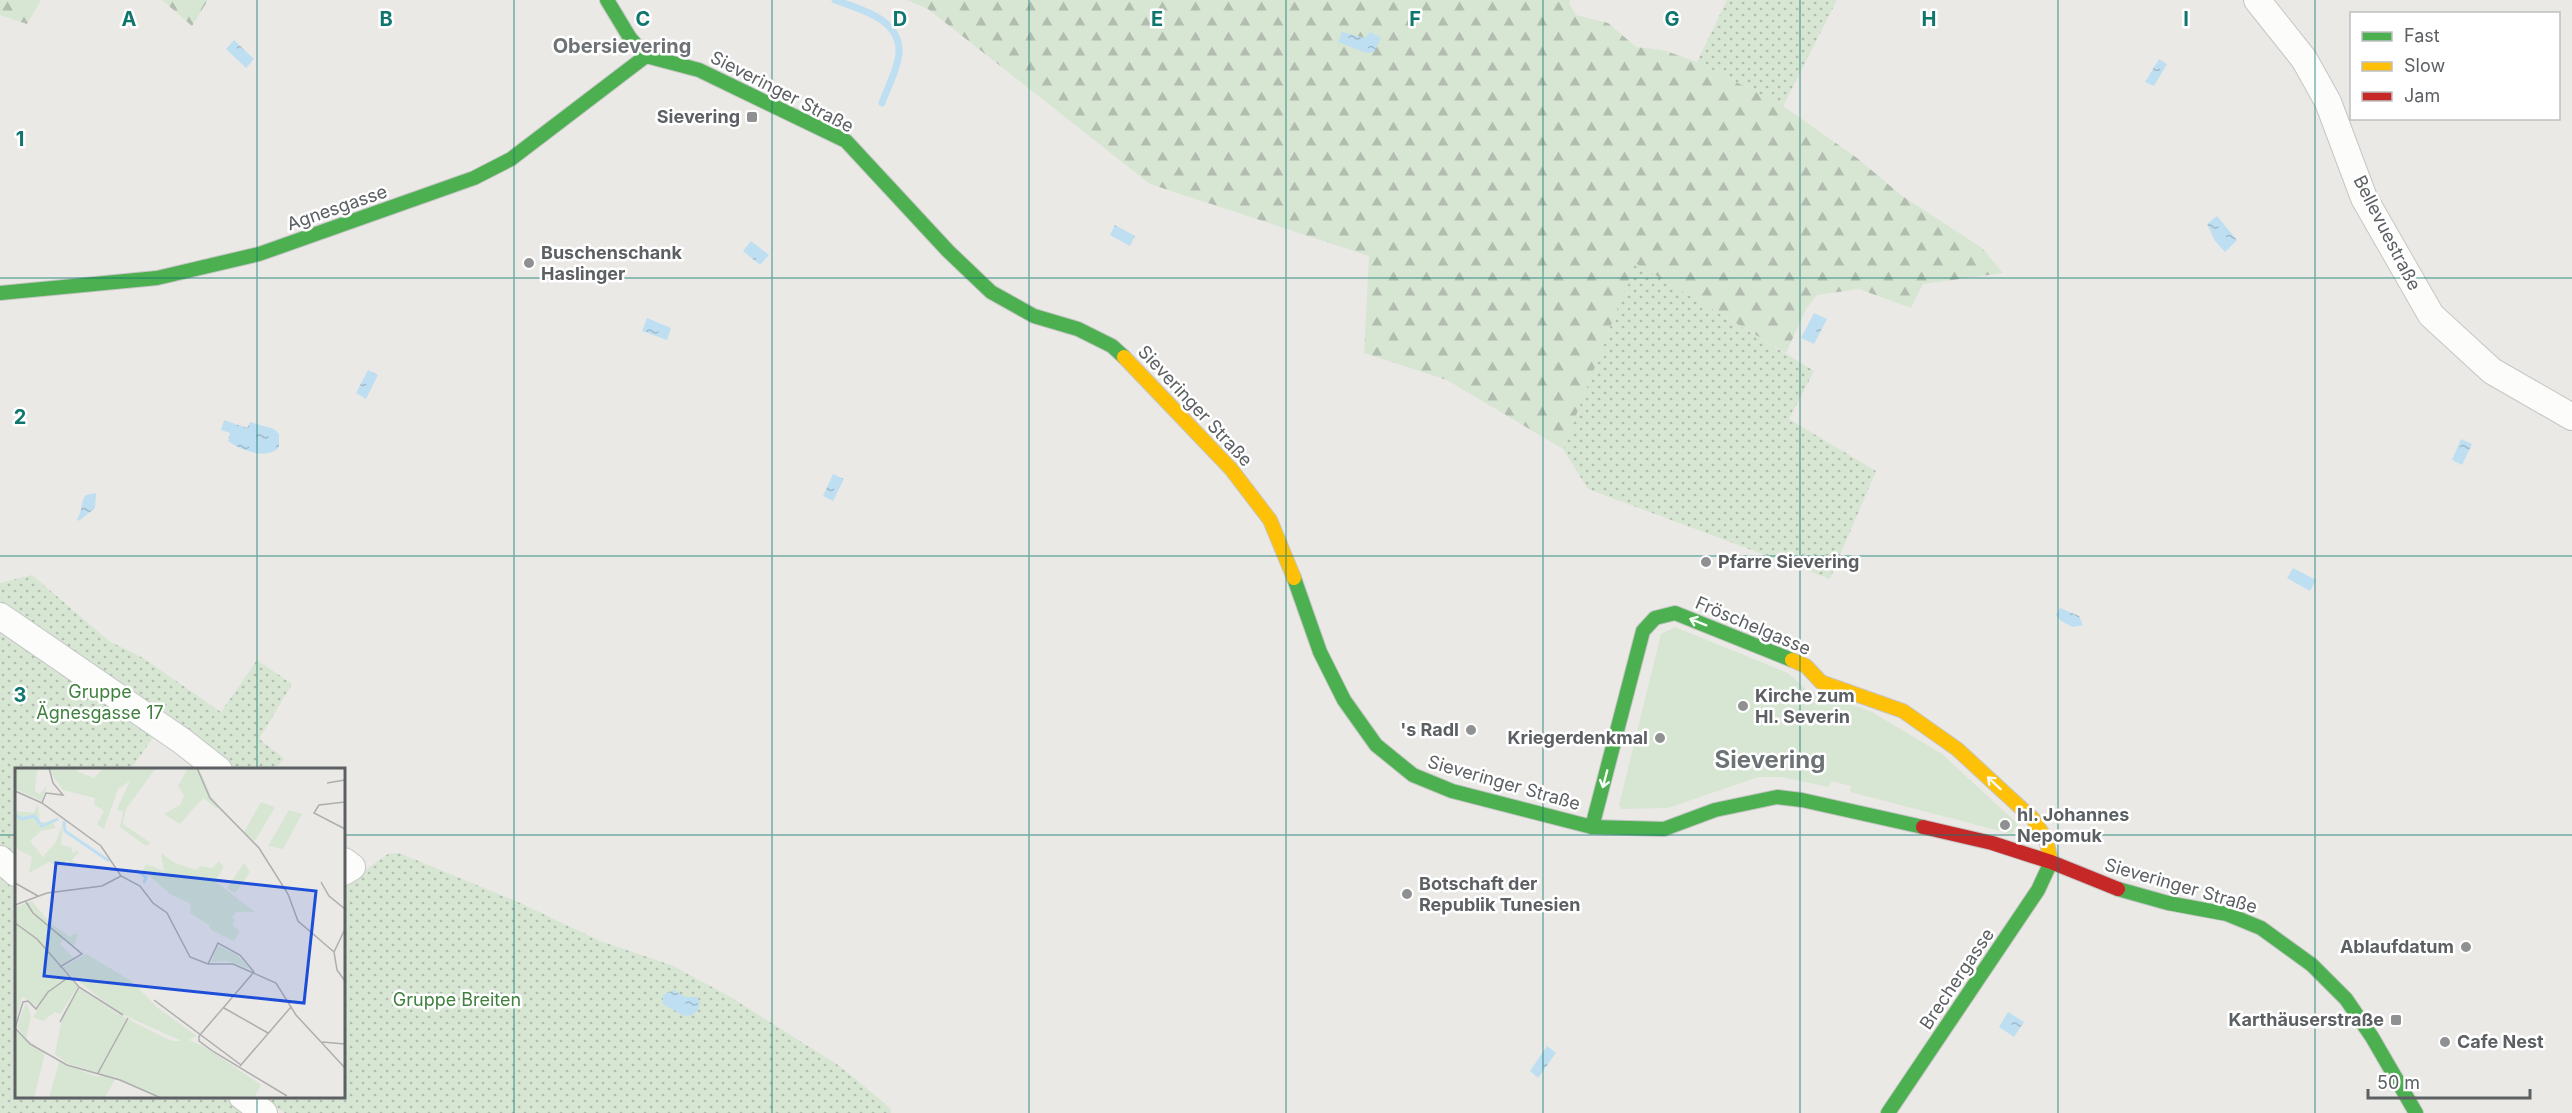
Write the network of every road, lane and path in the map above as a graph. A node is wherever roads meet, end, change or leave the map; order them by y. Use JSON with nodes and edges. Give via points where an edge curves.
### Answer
{"nodes":[{"id":1,"x":607,"y":0,"type":"edge"},
{"id":2,"x":2257,"y":0,"type":"edge"},
{"id":3,"x":646,"y":56,"type":"junction"},
{"id":4,"x":0,"y":292,"type":"edge"},
{"id":5,"x":2572,"y":417,"type":"edge"},
{"id":6,"x":0,"y":616,"type":"edge"},
{"id":7,"x":216,"y":768,"type":"edge"},
{"id":8,"x":1592,"y":827,"type":"junction"},
{"id":9,"x":0,"y":858,"type":"edge"},
{"id":10,"x":2051,"y":862,"type":"junction"},
{"id":11,"x":15,"y":872,"type":"edge"},
{"id":12,"x":241,"y":1098,"type":"edge"},
{"id":13,"x":243,"y":1098,"type":"edge"},
{"id":14,"x":230,"y":1113,"type":"edge"},
{"id":15,"x":264,"y":1113,"type":"edge"},
{"id":16,"x":1888,"y":1113,"type":"edge"},
{"id":17,"x":2416,"y":1113,"type":"edge"}],
"edges":[{"from":1,"to":3,"type":"main road"},
{"from":2,"to":5,"type":"street","name":"Bellevuestraße","via":[[2304,59],[2328,102],[2364,198],[2431,315],[2492,371]]},
{"from":3,"to":4,"type":"main road","name":"Agnesgasse","via":[[512,159],[474,178],[259,254],[157,278]]},
{"from":3,"to":8,"type":"main road","name":"Sieveringer Straße","via":[[699,70],[846,141],[991,292],[1034,316],[1078,328],[1112,346],[1140,371],[1232,469],[1270,520],[1320,652],[1344,700],[1376,745],[1413,775],[1452,790]]},
{"from":6,"to":7,"type":"street"},
{"from":8,"to":10,"type":"main road","name":"Sieveringer Straße","via":[[1664,829],[1716,810],[1777,797],[1836,806],[1992,843]]},
{"from":10,"to":8,"type":"main road","name":"Fröschelgasse","one_way":true,"via":[[2046,839],[2033,819],[1957,749],[1903,711],[1821,682],[1806,666],[1675,613],[1655,618],[1643,631]]},
{"from":9,"to":11,"type":"street"},
{"from":10,"to":16,"type":"main road","name":"Brechergasse","via":[[2038,890]]},
{"from":10,"to":17,"type":"main road","name":"Sieveringer Straße","via":[[2110,887],[2227,914],[2284,943],[2346,999]]},
{"from":12,"to":14,"type":"street"},
{"from":13,"to":15,"type":"street"}]}
